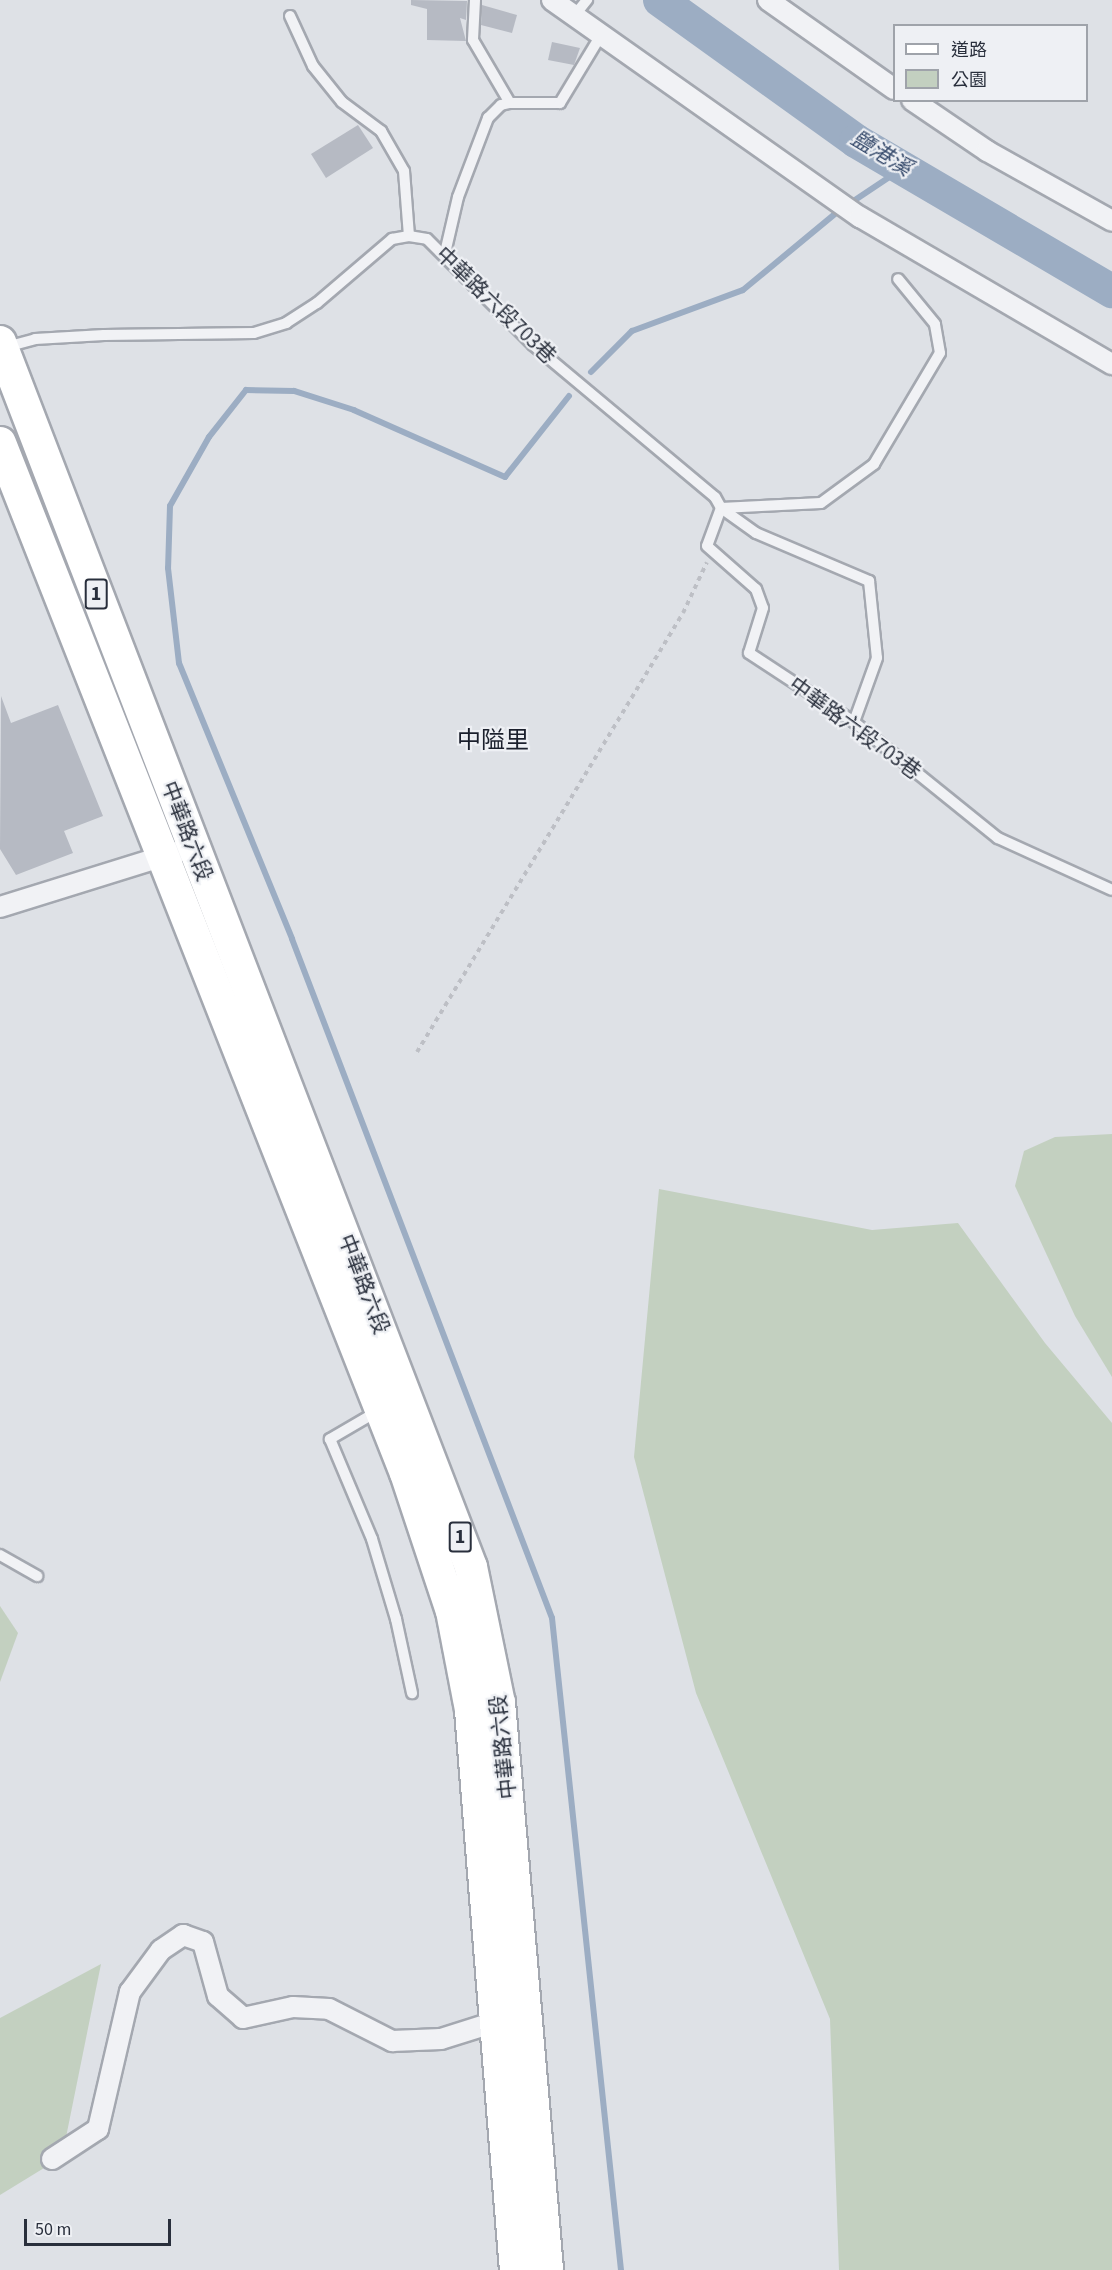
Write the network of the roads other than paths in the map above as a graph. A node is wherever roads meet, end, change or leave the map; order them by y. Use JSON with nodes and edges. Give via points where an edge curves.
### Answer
{"nodes":[{"id":1,"x":475,"y":0,"type":"edge"},
{"id":2,"x":552,"y":0,"type":"edge"},
{"id":3,"x":587,"y":0,"type":"edge"},
{"id":4,"x":768,"y":0,"type":"edge"},
{"id":5,"x":290,"y":16,"type":"dead end"},
{"id":6,"x":574,"y":16,"type":"junction"},
{"id":7,"x":601,"y":35,"type":"junction"},
{"id":8,"x":893,"y":88,"type":"edge"},
{"id":9,"x":915,"y":102,"type":"edge"},
{"id":10,"x":510,"y":103,"type":"junction"},
{"id":11,"x":1112,"y":220,"type":"edge"},
{"id":12,"x":409,"y":236,"type":"junction"},
{"id":13,"x":445,"y":253,"type":"junction"},
{"id":14,"x":898,"y":279,"type":"dead end"},
{"id":15,"x":1,"y":346,"type":"edge"},
{"id":16,"x":1112,"y":364,"type":"edge"},
{"id":17,"x":0,"y":443,"type":"edge"},
{"id":18,"x":721,"y":508,"type":"junction"},
{"id":19,"x":854,"y":722,"type":"junction"},
{"id":20,"x":178,"y":851,"type":"junction"},
{"id":21,"x":1112,"y":890,"type":"edge"},
{"id":22,"x":0,"y":907,"type":"edge"},
{"id":23,"x":381,"y":1410,"type":"junction"},
{"id":24,"x":0,"y":1555,"type":"edge"},
{"id":25,"x":37,"y":1576,"type":"dead end"},
{"id":26,"x":412,"y":1693,"type":"dead end"},
{"id":27,"x":495,"y":2022,"type":"junction"},
{"id":28,"x":52,"y":2159,"type":"dead end"},
{"id":29,"x":516,"y":2270,"type":"edge"},
{"id":30,"x":547,"y":2270,"type":"edge"}],
"edges":[{"from":1,"to":10,"type":"lane","via":[[473,40]]},
{"from":2,"to":6,"type":"street"},
{"from":3,"to":6,"type":"lane"},
{"from":4,"to":8,"type":"street"},
{"from":5,"to":12,"type":"lane","via":[[313,66],[342,102],[381,131],[404,171]]},
{"from":6,"to":7,"type":"street"},
{"from":7,"to":10,"type":"lane","via":[[560,103]]},
{"from":7,"to":16,"type":"street","via":[[860,217]]},
{"from":9,"to":11,"type":"street","via":[[987,151]]},
{"from":10,"to":13,"type":"lane","via":[[501,105],[488,118],[476,145]]},
{"from":12,"to":13,"type":"lane","name":"中華路六段703巷","via":[[427,239]]},
{"from":12,"to":15,"type":"lane","via":[[392,239],[376,249],[302,313],[254,333],[104,334],[35,339]]},
{"from":13,"to":18,"type":"lane","name":"中華路六段703巷","via":[[533,345],[715,497]]},
{"from":14,"to":18,"type":"lane","via":[[935,324],[940,353],[874,464],[821,503]]},
{"from":15,"to":20,"type":"main road","name":"中華路六段","number":"1"},
{"from":17,"to":20,"type":"main road","name":"中華路六段","number":"1"},
{"from":18,"to":19,"type":"lane","name":"中華路六段703巷","via":[[707,546],[756,589],[763,608],[749,653]]},
{"from":18,"to":19,"type":"lane","name":"中華路六段703巷","via":[[756,533],[869,581],[877,658]]},
{"from":19,"to":21,"type":"lane","name":"中華路六段703巷","via":[[998,838]]},
{"from":20,"to":22,"type":"street"},
{"from":20,"to":23,"type":"main road","name":"中華路六段","number":"1"},
{"from":20,"to":30,"type":"main road","name":"中華路六段","number":"1","via":[[432,1460],[482,1606],[505,1755]]},
{"from":23,"to":26,"type":"lane","via":[[330,1439],[372,1539],[396,1619]]},
{"from":23,"to":27,"type":"main road","name":"中華路六段","number":"1","via":[[430,1540],[463,1667],[477,1768]]},
{"from":24,"to":25,"type":"lane"},
{"from":27,"to":28,"type":"street","via":[[441,2039],[392,2041],[329,2009],[293,2007],[243,2018],[218,1996],[203,1942],[183,1935],[161,1950],[130,1992],[98,2129]]},
{"from":27,"to":29,"type":"main road","name":"中華路六段","number":"1"}]}
